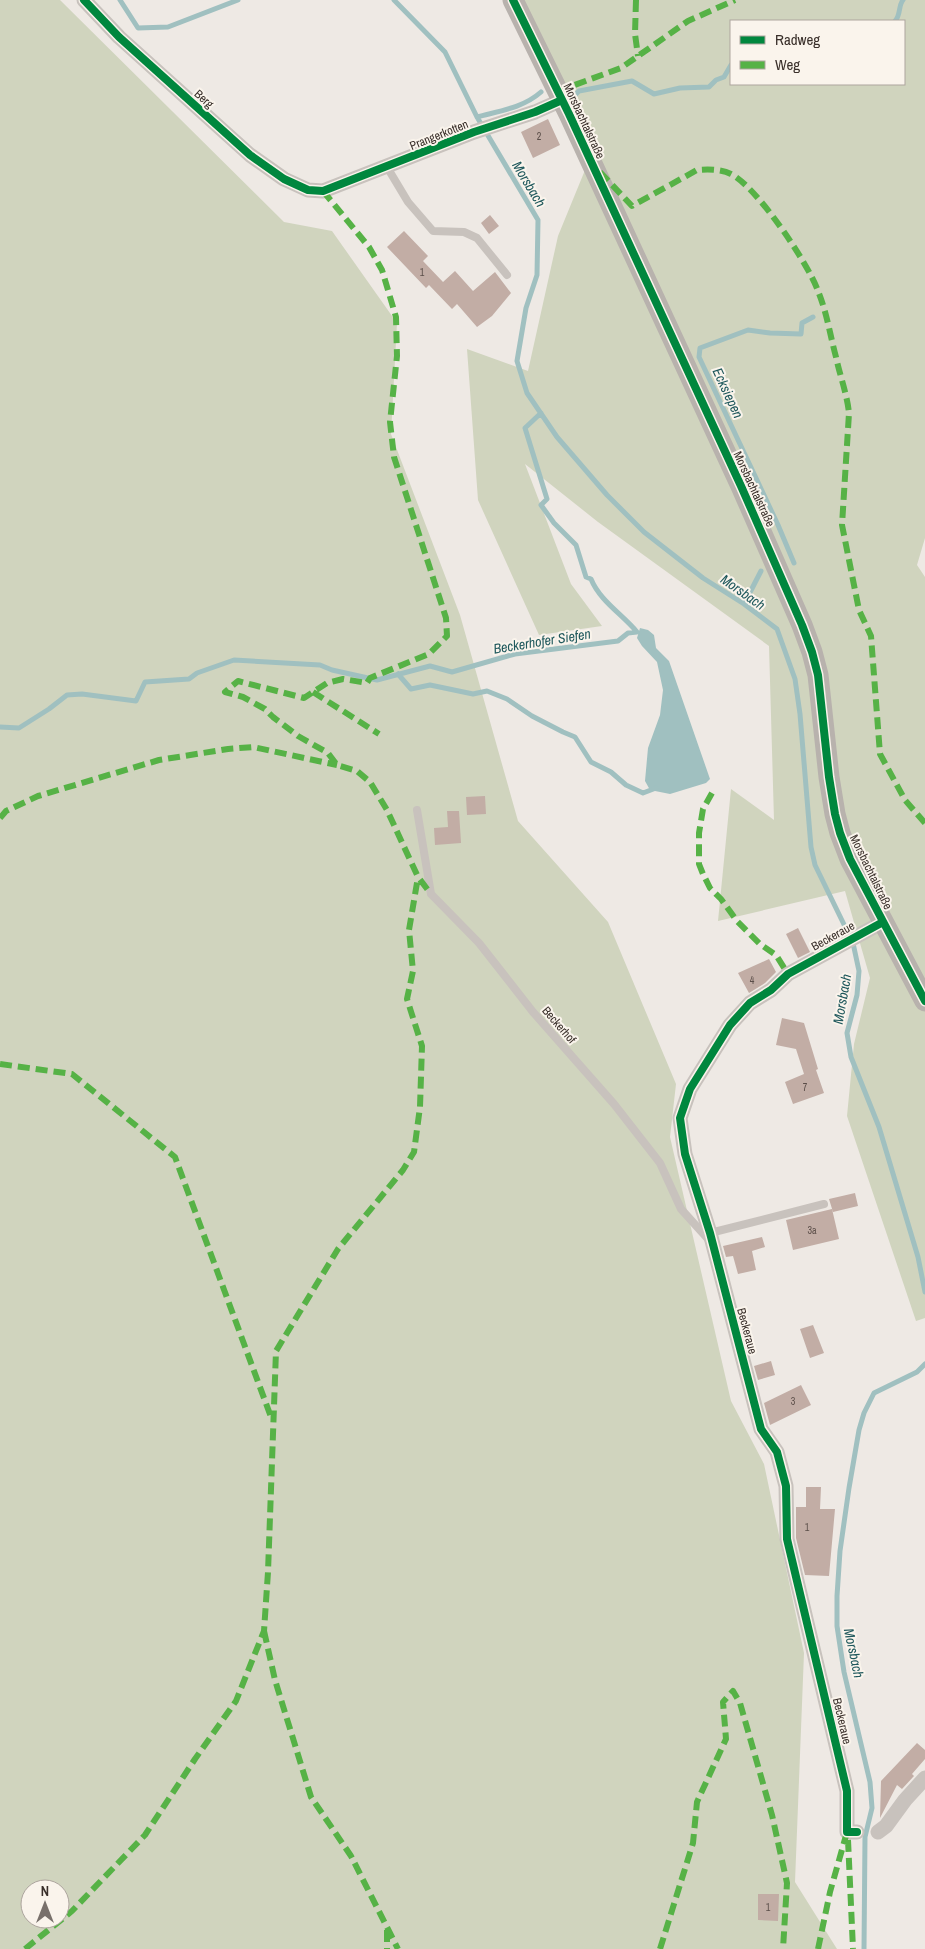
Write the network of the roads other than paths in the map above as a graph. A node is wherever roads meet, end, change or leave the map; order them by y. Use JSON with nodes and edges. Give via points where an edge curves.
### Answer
{"nodes":[{"id":1,"x":84,"y":0,"type":"edge"},
{"id":2,"x":513,"y":0,"type":"edge"},
{"id":3,"x":562,"y":100,"type":"junction"},
{"id":4,"x":387,"y":167,"type":"junction"},
{"id":5,"x":324,"y":191,"type":"joint"},
{"id":6,"x":507,"y":275,"type":"dead end"},
{"id":7,"x":417,"y":810,"type":"dead end"},
{"id":8,"x":883,"y":922,"type":"junction"},
{"id":9,"x":925,"y":1001,"type":"edge"},
{"id":10,"x":824,"y":1204,"type":"dead end"},
{"id":11,"x":711,"y":1238,"type":"junction"},
{"id":12,"x":925,"y":1778,"type":"edge"},
{"id":13,"x":852,"y":1832,"type":"dead end"},
{"id":14,"x":878,"y":1832,"type":"dead end"}],
"edges":[{"from":1,"to":5,"type":"street","name":"Berg","via":[[119,37],[250,155],[292,183],[308,190]]},
{"from":2,"to":3,"type":"main road","name":"Morsbachtalstraße"},
{"from":3,"to":4,"type":"street","name":"Prangerkotten"},
{"from":3,"to":8,"type":"main road","name":"Morsbachtalstraße","via":[[802,625],[818,675],[835,814],[850,859]]},
{"from":4,"to":5,"type":"street","name":"Prangerkotten"},
{"from":4,"to":6,"type":"lane","via":[[408,202],[433,231],[464,232],[477,238]]},
{"from":7,"to":11,"type":"lane","name":"Beckerhof","via":[[431,894],[479,943],[533,1012],[614,1104],[660,1163],[682,1209]]},
{"from":8,"to":9,"type":"main road","name":"Morsbachtalstraße"},
{"from":8,"to":11,"type":"street","name":"Beckeraue","via":[[788,974],[750,1003],[730,1024],[690,1089],[680,1118],[685,1154]]},
{"from":10,"to":11,"type":"lane"},
{"from":11,"to":13,"type":"street","name":"Beckeraue","via":[[761,1429],[777,1452],[786,1486],[787,1539],[847,1791]]},
{"from":12,"to":14,"type":"street"}]}
